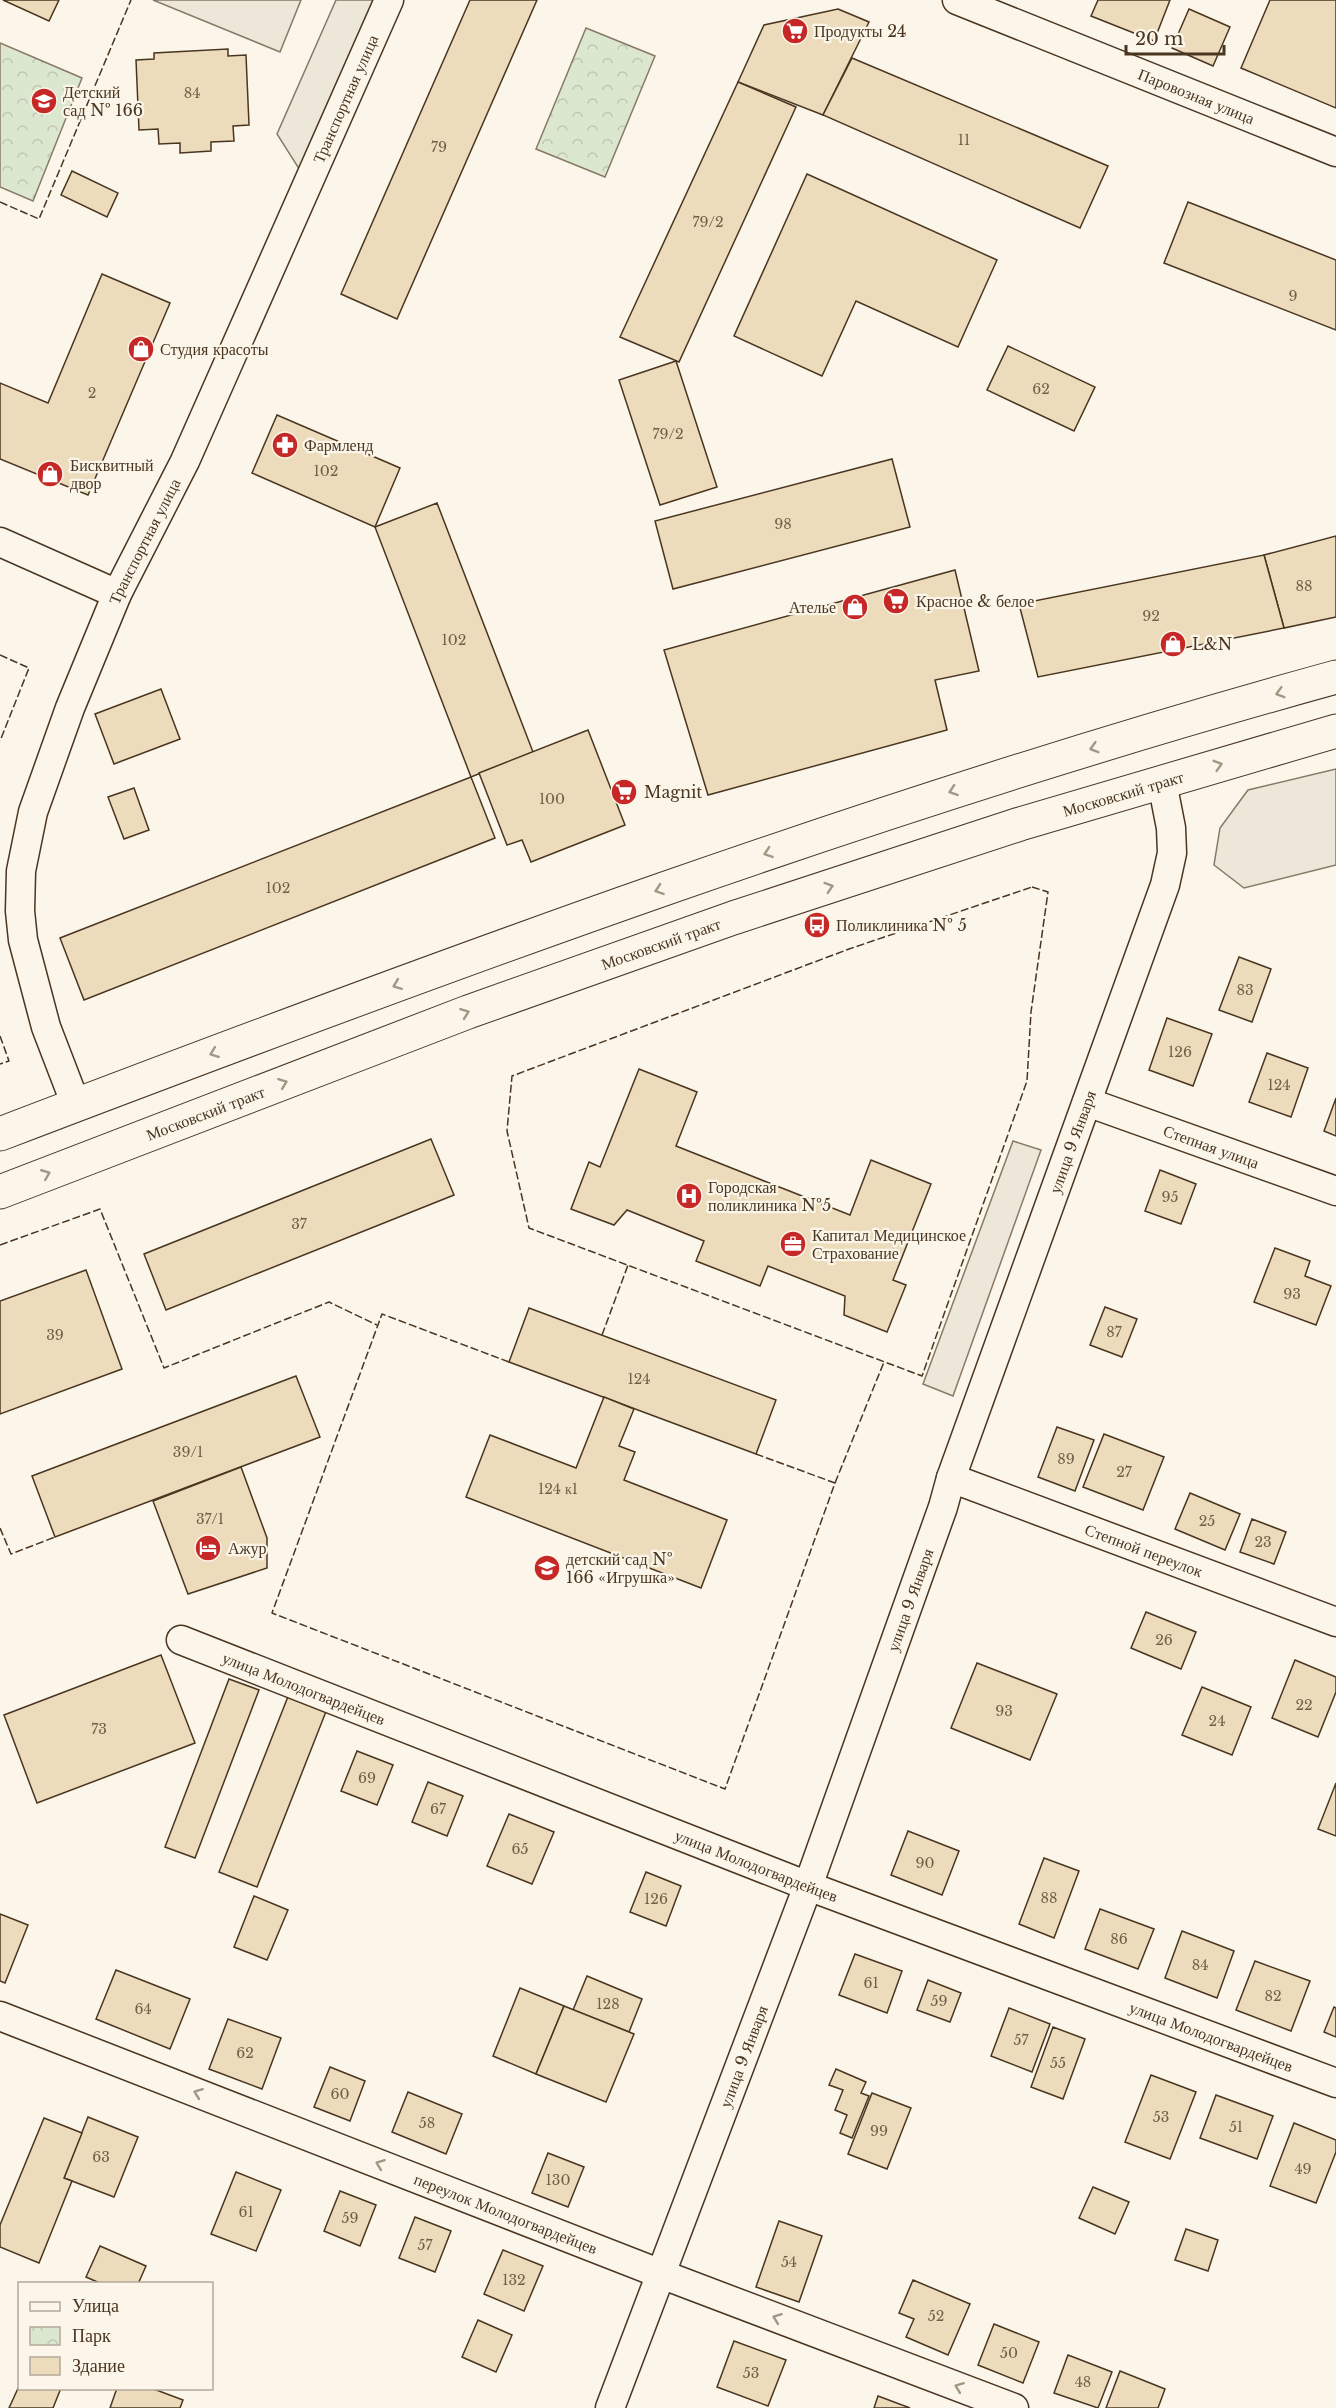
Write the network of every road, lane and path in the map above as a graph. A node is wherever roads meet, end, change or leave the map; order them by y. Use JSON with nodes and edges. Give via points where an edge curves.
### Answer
{"nodes":[{"id":1,"x":389,"y":0,"type":"edge"},
{"id":2,"x":957,"y":0,"type":"edge"},
{"id":3,"x":1336,"y":152,"type":"edge"},
{"id":4,"x":0,"y":542,"type":"edge"},
{"id":5,"x":117,"y":594,"type":"junction"},
{"id":6,"x":1336,"y":677,"type":"edge"},
{"id":7,"x":1336,"y":731,"type":"edge"},
{"id":8,"x":1162,"y":782,"type":"junction"},
{"id":9,"x":1088,"y":1102,"type":"junction"},
{"id":10,"x":76,"y":1105,"type":"junction"},
{"id":11,"x":0,"y":1134,"type":"edge"},
{"id":12,"x":1336,"y":1191,"type":"edge"},
{"id":13,"x":0,"y":1192,"type":"edge"},
{"id":14,"x":951,"y":1478,"type":"junction"},
{"id":15,"x":1336,"y":1622,"type":"edge"},
{"id":16,"x":181,"y":1640,"type":"dead end"},
{"id":17,"x":808,"y":1886,"type":"junction"},
{"id":18,"x":0,"y":2016,"type":"edge"},
{"id":19,"x":1336,"y":2083,"type":"edge"},
{"id":20,"x":661,"y":2274,"type":"junction"},
{"id":21,"x":610,"y":2408,"type":"edge"},
{"id":22,"x":1014,"y":2408,"type":"edge"}],
"edges":[{"from":1,"to":5,"type":"street","name":"Транспортная улица","via":[[184,461]]},
{"from":2,"to":3,"type":"street","name":"Паровозная улица"},
{"from":4,"to":5,"type":"street"},
{"from":5,"to":10,"type":"street","name":"Транспортная улица","via":[[46,772],[21,871],[20,911],[28,965],[46,1027]]},
{"from":6,"to":10,"type":"main road","one_way":true,"via":[[1008,772],[726,867]]},
{"from":8,"to":7,"type":"main road","name":"Московский тракт","one_way":true},
{"from":8,"to":9,"type":"street","name":"улица 9 Января","via":[[1172,853],[1165,885]]},
{"from":13,"to":8,"type":"main road","name":"Московский тракт","one_way":true,"via":[[468,1012],[733,918]]},
{"from":9,"to":12,"type":"street","name":"Степная улица"},
{"from":9,"to":14,"type":"street","name":"улица 9 Января"},
{"from":10,"to":11,"type":"main road"},
{"from":14,"to":15,"type":"street","name":"Степной переулок"},
{"from":14,"to":17,"type":"street","name":"улица 9 Января"},
{"from":16,"to":17,"type":"street","name":"улица Молодогвардейцев"},
{"from":17,"to":19,"type":"street","name":"улица Молодогвардейцев"},
{"from":17,"to":20,"type":"street","name":"улица 9 Января"},
{"from":20,"to":18,"type":"street","name":"переулок Молодогвардейцев","one_way":true},
{"from":20,"to":21,"type":"street","name":"улица 9 Января"},
{"from":22,"to":20,"type":"street","name":"переулок Молодогвардейцев","one_way":true}]}
